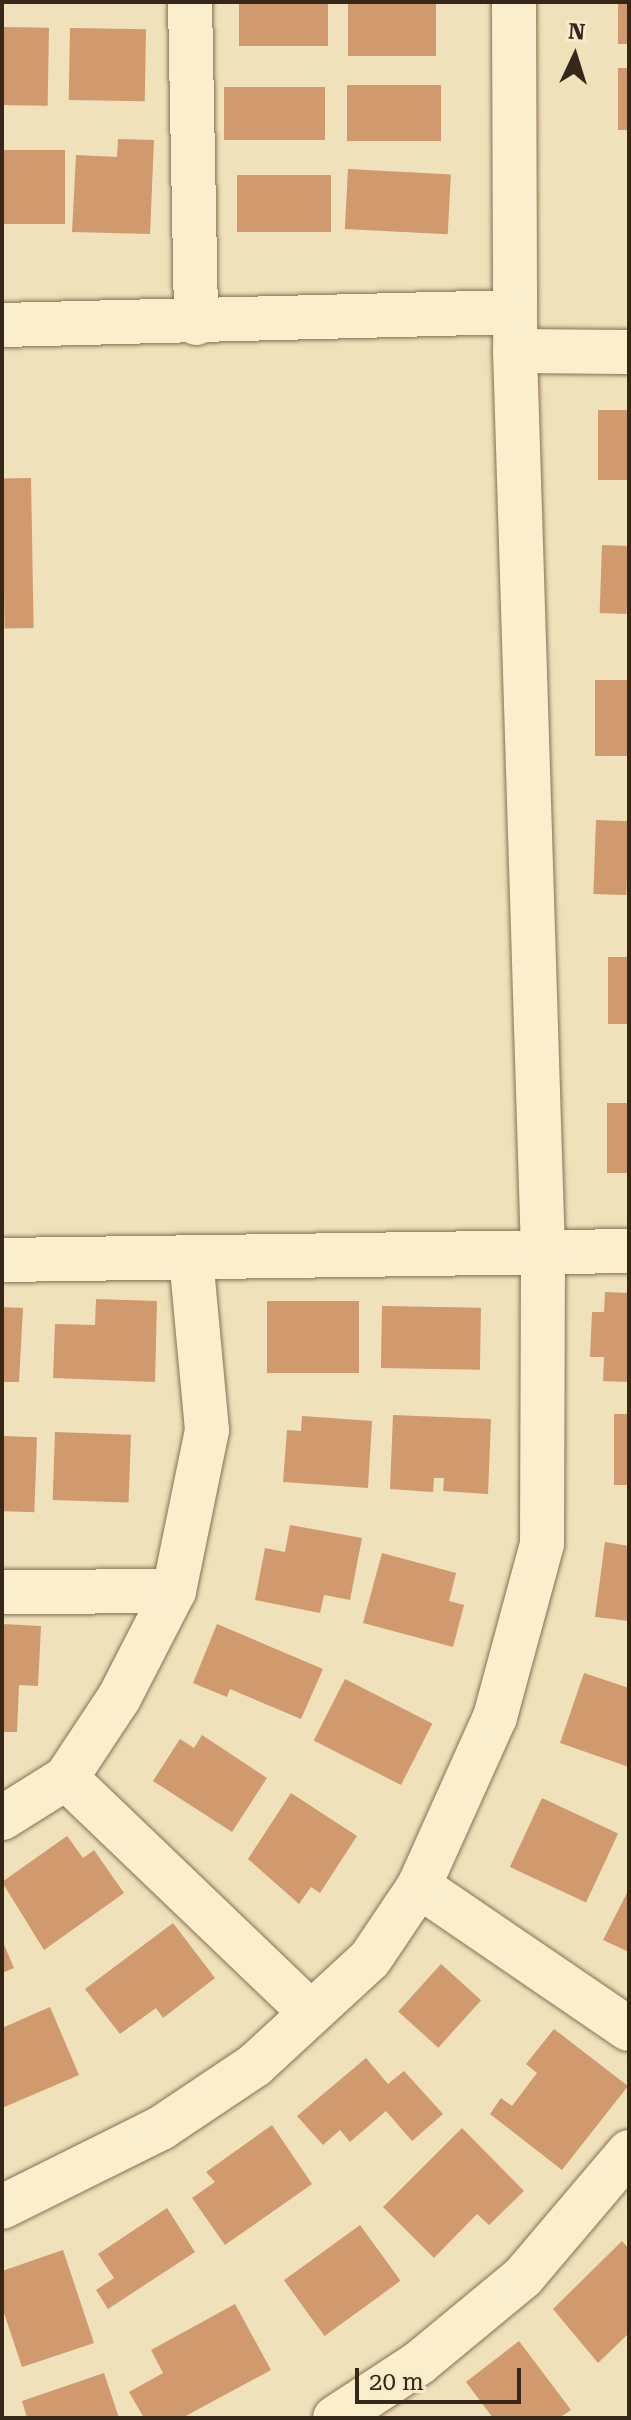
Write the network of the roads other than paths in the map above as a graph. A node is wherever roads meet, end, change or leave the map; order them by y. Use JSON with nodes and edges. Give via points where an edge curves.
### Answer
{"nodes":[{"id":1,"x":190,"y":2,"type":"edge"},
{"id":2,"x":514,"y":2,"type":"edge"},
{"id":3,"x":196,"y":323,"type":"junction"},
{"id":4,"x":2,"y":325,"type":"edge"},
{"id":5,"x":514,"y":332,"type":"junction"},
{"id":6,"x":629,"y":352,"type":"edge"},
{"id":7,"x":629,"y":1251,"type":"edge"},
{"id":8,"x":543,"y":1254,"type":"junction"},
{"id":9,"x":191,"y":1258,"type":"junction"},
{"id":10,"x":2,"y":1260,"type":"edge"},
{"id":11,"x":174,"y":1591,"type":"junction"},
{"id":12,"x":2,"y":1592,"type":"edge"},
{"id":13,"x":66,"y":1778,"type":"junction"},
{"id":14,"x":2,"y":1818,"type":"edge"},
{"id":15,"x":419,"y":1886,"type":"junction"},
{"id":16,"x":311,"y":2013,"type":"junction"},
{"id":17,"x":629,"y":2029,"type":"edge"},
{"id":18,"x":629,"y":2152,"type":"edge"},
{"id":19,"x":2,"y":2207,"type":"edge"},
{"id":20,"x":335,"y":2418,"type":"edge"}],
"edges":[{"from":1,"to":3,"type":"street"},
{"from":2,"to":5,"type":"street"},
{"from":3,"to":4,"type":"street"},
{"from":3,"to":5,"type":"street"},
{"from":5,"to":6,"type":"street"},
{"from":5,"to":8,"type":"street"},
{"from":7,"to":8,"type":"street"},
{"from":8,"to":9,"type":"street"},
{"from":8,"to":15,"type":"street","via":[[542,1544],[495,1717]]},
{"from":9,"to":10,"type":"street"},
{"from":9,"to":11,"type":"street","via":[[207,1430]]},
{"from":11,"to":12,"type":"street"},
{"from":11,"to":13,"type":"street","via":[[119,1698]]},
{"from":13,"to":14,"type":"street"},
{"from":13,"to":16,"type":"street"},
{"from":15,"to":16,"type":"street","via":[[370,1959]]},
{"from":15,"to":17,"type":"street"},
{"from":16,"to":19,"type":"street","via":[[255,2065],[161,2128]]},
{"from":18,"to":20,"type":"street","via":[[523,2277],[419,2363]]}]}
